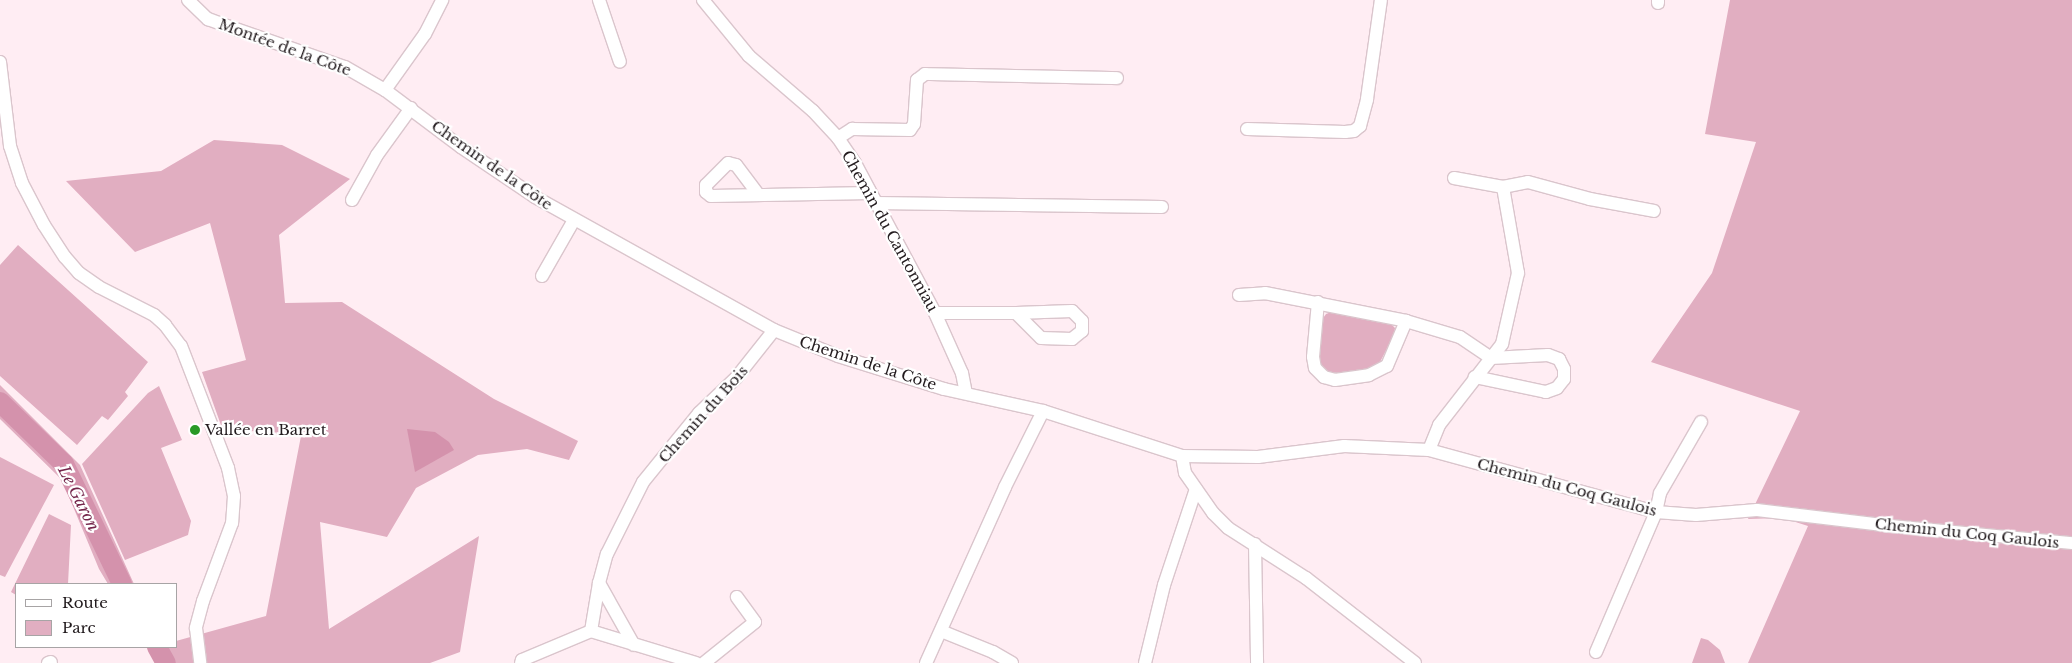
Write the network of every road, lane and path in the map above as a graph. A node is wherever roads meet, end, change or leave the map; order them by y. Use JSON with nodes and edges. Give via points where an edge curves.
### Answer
{"nodes":[{"id":1,"x":188,"y":0,"type":"edge"},
{"id":2,"x":442,"y":0,"type":"edge"},
{"id":3,"x":599,"y":0,"type":"edge"},
{"id":4,"x":703,"y":0,"type":"edge"},
{"id":5,"x":1381,"y":0,"type":"edge"},
{"id":6,"x":0,"y":62,"type":"edge"},
{"id":7,"x":620,"y":62,"type":"dead end"},
{"id":8,"x":1117,"y":78,"type":"dead end"},
{"id":9,"x":385,"y":90,"type":"junction"},
{"id":10,"x":411,"y":108,"type":"junction"},
{"id":11,"x":1247,"y":129,"type":"dead end"},
{"id":12,"x":838,"y":138,"type":"junction"},
{"id":13,"x":1454,"y":178,"type":"dead end"},
{"id":14,"x":1503,"y":186,"type":"junction"},
{"id":15,"x":758,"y":194,"type":"dead end"},
{"id":16,"x":873,"y":198,"type":"junction"},
{"id":17,"x":352,"y":200,"type":"dead end"},
{"id":18,"x":1162,"y":206,"type":"dead end"},
{"id":19,"x":1654,"y":211,"type":"dead end"},
{"id":20,"x":574,"y":220,"type":"junction"},
{"id":21,"x":542,"y":276,"type":"dead end"},
{"id":22,"x":1239,"y":295,"type":"dead end"},
{"id":23,"x":1318,"y":302,"type":"junction"},
{"id":24,"x":935,"y":313,"type":"junction"},
{"id":25,"x":1016,"y":313,"type":"junction"},
{"id":26,"x":1406,"y":321,"type":"junction"},
{"id":27,"x":774,"y":330,"type":"junction"},
{"id":28,"x":1491,"y":358,"type":"junction"},
{"id":29,"x":1475,"y":377,"type":"junction"},
{"id":30,"x":966,"y":393,"type":"junction"},
{"id":31,"x":1043,"y":411,"type":"junction"},
{"id":32,"x":1701,"y":422,"type":"dead end"},
{"id":33,"x":1429,"y":450,"type":"junction"},
{"id":34,"x":1182,"y":456,"type":"junction"},
{"id":35,"x":1196,"y":489,"type":"junction"},
{"id":36,"x":1656,"y":512,"type":"junction"},
{"id":37,"x":1254,"y":544,"type":"junction"},
{"id":38,"x":2072,"y":544,"type":"edge"},
{"id":39,"x":599,"y":583,"type":"junction"},
{"id":40,"x":737,"y":597,"type":"dead end"},
{"id":41,"x":591,"y":631,"type":"junction"},
{"id":42,"x":941,"y":631,"type":"junction"},
{"id":43,"x":634,"y":645,"type":"junction"},
{"id":44,"x":1596,"y":652,"type":"dead end"},
{"id":45,"x":200,"y":663,"type":"edge"},
{"id":46,"x":522,"y":663,"type":"edge"},
{"id":47,"x":696,"y":663,"type":"edge"},
{"id":48,"x":704,"y":663,"type":"edge"},
{"id":49,"x":926,"y":663,"type":"edge"},
{"id":50,"x":1012,"y":663,"type":"edge"},
{"id":51,"x":1145,"y":663,"type":"edge"},
{"id":52,"x":1257,"y":663,"type":"edge"},
{"id":53,"x":1415,"y":663,"type":"edge"}],
"edges":[{"from":1,"to":9,"type":"street","name":"Montée de la Côte","via":[[208,19],[345,67]]},
{"from":2,"to":9,"type":"street","via":[[425,34]]},
{"from":3,"to":7,"type":"street"},
{"from":4,"to":12,"type":"street","name":"Chemin du Cantonniau","via":[[749,56],[813,111]]},
{"from":5,"to":11,"type":"street","via":[[1367,99],[1360,126],[1354,132]]},
{"from":6,"to":45,"type":"street","via":[[10,146],[22,183],[44,225],[79,273],[154,315],[181,346],[228,468],[234,496],[232,523],[196,628]]},
{"from":8,"to":12,"type":"street","via":[[925,74],[917,80],[914,124],[910,130],[852,129]]},
{"from":9,"to":10,"type":"street","name":"Chemin de la Côte"},
{"from":10,"to":17,"type":"street","via":[[377,155]]},
{"from":10,"to":20,"type":"street","name":"Chemin de la Côte","via":[[510,182]]},
{"from":12,"to":16,"type":"street","name":"Chemin du Cantonniau"},
{"from":13,"to":14,"type":"street"},
{"from":14,"to":19,"type":"street","via":[[1528,182],[1590,199]]},
{"from":14,"to":28,"type":"street","via":[[1518,273],[1502,344]]},
{"from":15,"to":16,"type":"street"},
{"from":16,"to":18,"type":"street"},
{"from":16,"to":24,"type":"street","name":"Chemin du Cantonniau"},
{"from":20,"to":21,"type":"street"},
{"from":20,"to":27,"type":"street","name":"Chemin de la Côte"},
{"from":22,"to":23,"type":"street","via":[[1266,293]]},
{"from":23,"to":26,"type":"street"},
{"from":23,"to":26,"type":"street","via":[[1315,368],[1324,377],[1334,380],[1369,375],[1386,366]]},
{"from":24,"to":25,"type":"street"},
{"from":24,"to":30,"type":"street","name":"Chemin du Cantonniau","via":[[962,373]]},
{"from":25,"to":25,"type":"street","via":[[1041,338],[1072,339],[1082,331],[1082,321],[1072,311]]},
{"from":26,"to":28,"type":"street","via":[[1460,337]]},
{"from":27,"to":30,"type":"street","name":"Chemin de la Côte","via":[[876,369]]},
{"from":27,"to":39,"type":"street","name":"Chemin du Bois","via":[[736,378],[699,413],[643,482],[607,554]]},
{"from":28,"to":29,"type":"street"},
{"from":28,"to":29,"type":"street","via":[[1548,355],[1559,359],[1564,379],[1557,388],[1546,392]]},
{"from":29,"to":33,"type":"street","via":[[1439,425]]},
{"from":30,"to":31,"type":"street","name":"Chemin de la Côte"},
{"from":31,"to":34,"type":"street","name":"Chemin de la Côte"},
{"from":31,"to":42,"type":"street","via":[[1005,487]]},
{"from":32,"to":36,"type":"street","via":[[1660,493]]},
{"from":33,"to":34,"type":"street","name":"Chemin du Coq Gaulois","via":[[1344,446],[1258,457]]},
{"from":33,"to":36,"type":"street","name":"Chemin du Coq Gaulois"},
{"from":34,"to":35,"type":"street","via":[[1185,473]]},
{"from":35,"to":37,"type":"street","via":[[1228,528]]},
{"from":35,"to":51,"type":"street","via":[[1164,585]]},
{"from":36,"to":38,"type":"street","name":"Chemin du Coq Gaulois","via":[[1696,515],[1757,510]]},
{"from":36,"to":44,"type":"street"},
{"from":37,"to":52,"type":"street"},
{"from":37,"to":53,"type":"street","via":[[1306,578]]},
{"from":39,"to":41,"type":"street","name":"Chemin du Bois"},
{"from":39,"to":43,"type":"street"},
{"from":40,"to":48,"type":"street","via":[[755,622]]},
{"from":41,"to":43,"type":"street"},
{"from":41,"to":46,"type":"street","via":[[522,660]]},
{"from":42,"to":49,"type":"street"},
{"from":42,"to":50,"type":"street"},
{"from":43,"to":47,"type":"street"}]}
